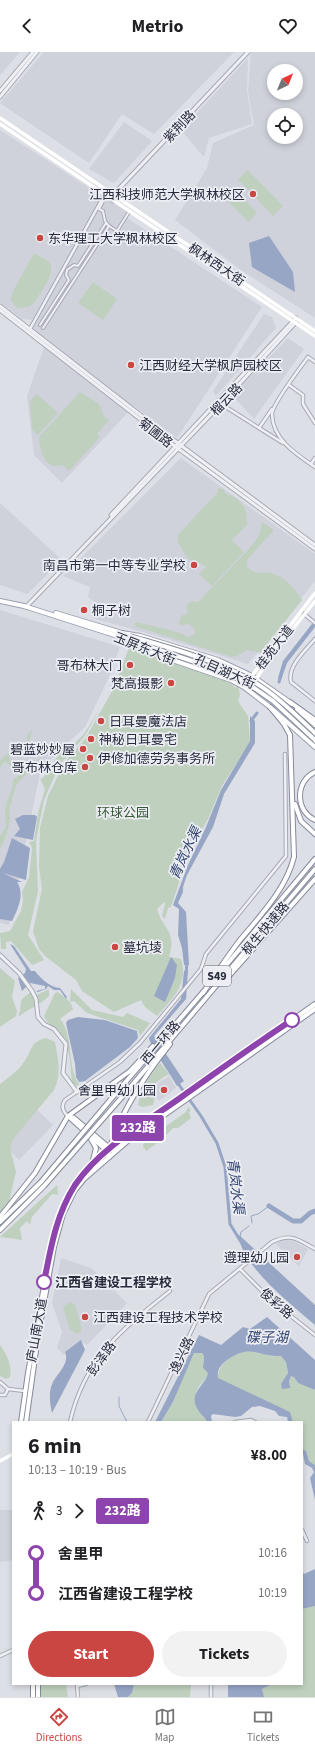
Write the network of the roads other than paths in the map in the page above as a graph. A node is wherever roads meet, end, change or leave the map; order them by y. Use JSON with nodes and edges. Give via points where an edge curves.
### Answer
{"nodes":[{"id":1,"x":33,"y":52,"type":"edge"},
{"id":2,"x":37,"y":52,"type":"edge"},
{"id":3,"x":248,"y":52,"type":"edge"},
{"id":4,"x":0,"y":91,"type":"edge"},
{"id":5,"x":0,"y":97,"type":"edge"},
{"id":6,"x":0,"y":118,"type":"edge"},
{"id":7,"x":0,"y":124,"type":"edge"},
{"id":8,"x":114,"y":194,"type":"junction"},
{"id":9,"x":105,"y":195,"type":"junction"},
{"id":10,"x":113,"y":200,"type":"junction"},
{"id":11,"x":109,"y":226,"type":"junction"},
{"id":12,"x":0,"y":306,"type":"edge"},
{"id":13,"x":0,"y":310,"type":"edge"},
{"id":14,"x":295,"y":321,"type":"junction"},
{"id":15,"x":40,"y":324,"type":"dead end"},
{"id":16,"x":43,"y":328,"type":"dead end"},
{"id":17,"x":30,"y":329,"type":"junction"},
{"id":18,"x":315,"y":331,"type":"edge"},
{"id":19,"x":315,"y":336,"type":"edge"},
{"id":20,"x":315,"y":362,"type":"edge"},
{"id":21,"x":289,"y":385,"type":"junction"},
{"id":22,"x":220,"y":403,"type":"junction"},
{"id":23,"x":276,"y":403,"type":"junction"},
{"id":24,"x":315,"y":423,"type":"edge"},
{"id":25,"x":259,"y":428,"type":"junction"},
{"id":26,"x":180,"y":444,"type":"junction"},
{"id":27,"x":285,"y":444,"type":"junction"},
{"id":28,"x":177,"y":448,"type":"junction"},
{"id":29,"x":315,"y":458,"type":"edge"},
{"id":30,"x":311,"y":464,"type":"junction"},
{"id":31,"x":315,"y":467,"type":"edge"},
{"id":32,"x":315,"y":545,"type":"edge"},
{"id":33,"x":315,"y":549,"type":"edge"},
{"id":34,"x":315,"y":593,"type":"edge"},
{"id":35,"x":0,"y":600,"type":"edge"},
{"id":36,"x":314,"y":602,"type":"edge"},
{"id":37,"x":26,"y":605,"type":"junction"},
{"id":38,"x":304,"y":614,"type":"junction"},
{"id":39,"x":315,"y":623,"type":"edge"},
{"id":40,"x":122,"y":633,"type":"junction"},
{"id":41,"x":128,"y":638,"type":"junction"},
{"id":42,"x":315,"y":639,"type":"edge"},
{"id":43,"x":252,"y":676,"type":"junction"},
{"id":44,"x":257,"y":679,"type":"junction"},
{"id":45,"x":244,"y":687,"type":"junction"},
{"id":46,"x":315,"y":701,"type":"edge"},
{"id":47,"x":290,"y":702,"type":"junction"},
{"id":48,"x":270,"y":707,"type":"junction"},
{"id":49,"x":315,"y":720,"type":"edge"},
{"id":50,"x":315,"y":725,"type":"edge"},
{"id":51,"x":315,"y":733,"type":"edge"},
{"id":52,"x":315,"y":740,"type":"edge"},
{"id":53,"x":315,"y":747,"type":"edge"},
{"id":54,"x":285,"y":754,"type":"dead end"},
{"id":55,"x":315,"y":772,"type":"edge"},
{"id":56,"x":293,"y":792,"type":"junction"},
{"id":57,"x":315,"y":820,"type":"edge"},
{"id":58,"x":315,"y":834,"type":"edge"},
{"id":59,"x":315,"y":859,"type":"edge"},
{"id":60,"x":315,"y":869,"type":"edge"},
{"id":61,"x":314,"y":880,"type":"edge"},
{"id":62,"x":0,"y":955,"type":"edge"},
{"id":63,"x":216,"y":988,"type":"joint"},
{"id":64,"x":203,"y":993,"type":"junction"},
{"id":65,"x":208,"y":997,"type":"junction"},
{"id":66,"x":315,"y":1004,"type":"edge"},
{"id":67,"x":315,"y":1009,"type":"edge"},
{"id":68,"x":184,"y":1014,"type":"junction"},
{"id":69,"x":190,"y":1017,"type":"junction"},
{"id":70,"x":77,"y":1092,"type":"junction"},
{"id":71,"x":192,"y":1092,"type":"junction"},
{"id":72,"x":183,"y":1099,"type":"junction"},
{"id":73,"x":68,"y":1116,"type":"junction"},
{"id":74,"x":89,"y":1135,"type":"junction"},
{"id":75,"x":109,"y":1150,"type":"junction"},
{"id":76,"x":114,"y":1153,"type":"junction"},
{"id":77,"x":109,"y":1157,"type":"junction"},
{"id":78,"x":92,"y":1166,"type":"junction"},
{"id":79,"x":42,"y":1184,"type":"junction"},
{"id":80,"x":0,"y":1217,"type":"edge"},
{"id":81,"x":0,"y":1222,"type":"edge"},
{"id":82,"x":0,"y":1230,"type":"edge"},
{"id":83,"x":315,"y":1249,"type":"edge"},
{"id":84,"x":240,"y":1269,"type":"junction"},
{"id":85,"x":170,"y":1291,"type":"dead end"},
{"id":86,"x":315,"y":1335,"type":"edge"},
{"id":87,"x":0,"y":1382,"type":"edge"},
{"id":88,"x":8,"y":1389,"type":"junction"},
{"id":89,"x":25,"y":1391,"type":"junction"},
{"id":90,"x":0,"y":1395,"type":"edge"},
{"id":91,"x":21,"y":1421,"type":"edge"},
{"id":92,"x":26,"y":1421,"type":"edge"},
{"id":93,"x":70,"y":1421,"type":"edge"},
{"id":94,"x":148,"y":1421,"type":"edge"},
{"id":95,"x":243,"y":1421,"type":"edge"},
{"id":96,"x":253,"y":1421,"type":"edge"},
{"id":97,"x":12,"y":1455,"type":"edge"},
{"id":98,"x":0,"y":1461,"type":"edge"},
{"id":99,"x":303,"y":1532,"type":"edge"},
{"id":100,"x":307,"y":1541,"type":"dead end"},
{"id":101,"x":12,"y":1650,"type":"edge"},
{"id":102,"x":0,"y":1656,"type":"edge"},
{"id":103,"x":33,"y":1685,"type":"edge"},
{"id":104,"x":38,"y":1685,"type":"edge"},
{"id":105,"x":77,"y":1685,"type":"edge"},
{"id":106,"x":211,"y":1685,"type":"edge"},
{"id":107,"x":33,"y":1697,"type":"edge"},
{"id":108,"x":38,"y":1697,"type":"edge"},
{"id":109,"x":78,"y":1697,"type":"edge"},
{"id":110,"x":211,"y":1697,"type":"edge"}],
"edges":[{"from":1,"to":4,"type":"street"},
{"from":2,"to":5,"type":"street"},
{"from":3,"to":8,"type":"street","name":"紫荆路"},
{"from":6,"to":8,"type":"main road","name":"枫林西大街"},
{"from":7,"to":9,"type":"main road","name":"枫林西大街"},
{"from":8,"to":10,"type":"street"},
{"from":8,"to":14,"type":"main road","name":"枫林西大街"},
{"from":9,"to":10,"type":"main road","name":"枫林西大街"},
{"from":9,"to":11,"type":"street","via":[[99,209],[103,211]]},
{"from":9,"to":17,"type":"street"},
{"from":10,"to":11,"type":"street","via":[[130,212],[117,231]]},
{"from":10,"to":14,"type":"main road","name":"枫林西大街"},
{"from":11,"to":15,"type":"street","via":[[106,224],[78,266],[74,265],[67,270],[69,280]]},
{"from":11,"to":16,"type":"street"},
{"from":12,"to":17,"type":"street","name":"菊圃路"},
{"from":13,"to":28,"type":"street","name":"菊圃路"},
{"from":14,"to":18,"type":"main road","name":"枫林西大街"},
{"from":14,"to":19,"type":"main road","name":"枫林西大街"},
{"from":14,"to":22,"type":"street","name":"榴云路"},
{"from":17,"to":26,"type":"street","name":"菊圃路"},
{"from":20,"to":21,"type":"street","via":[[308,357]]},
{"from":21,"to":23,"type":"street"},
{"from":21,"to":24,"type":"street","via":[[303,395],[304,404]]},
{"from":22,"to":25,"type":"street"},
{"from":22,"to":26,"type":"street","name":"榴云路"},
{"from":23,"to":25,"type":"street"},
{"from":23,"to":27,"type":"street","via":[[272,413],[276,430]]},
{"from":25,"to":27,"type":"street"},
{"from":26,"to":28,"type":"street","name":"榴云路"},
{"from":26,"to":32,"type":"street","name":"菊圃路"},
{"from":27,"to":30,"type":"street"},
{"from":28,"to":33,"type":"street","name":"菊圃路"},
{"from":28,"to":37,"type":"street","name":"榴云路"},
{"from":29,"to":30,"type":"street"},
{"from":30,"to":31,"type":"street"},
{"from":34,"to":43,"type":"main road","name":"桂苑大道"},
{"from":35,"to":37,"type":"main road","name":"玉屏东大街"},
{"from":36,"to":38,"type":"main road","name":"桂苑大道"},
{"from":37,"to":40,"type":"main road","name":"玉屏东大街"},
{"from":37,"to":41,"type":"main road","name":"玉屏东大街"},
{"from":38,"to":39,"type":"street"},
{"from":38,"to":44,"type":"main road","name":"桂苑大道"},
{"from":40,"to":41,"type":"main road","name":"孔目湖大街"},
{"from":40,"to":43,"type":"main road","name":"玉屏东大街","via":[[185,649],[218,660]]},
{"from":41,"to":45,"type":"main road","name":"玉屏东大街","via":[[154,654],[218,675]]},
{"from":41,"to":51,"type":"main road","name":"孔目湖大街","bridge":true,"via":[[184,653],[249,679],[276,697]]},
{"from":41,"to":52,"type":"main road","name":"孔目湖大街","bridge":true,"via":[[219,670],[247,683],[273,702]]},
{"from":42,"to":46,"type":"street","via":[[293,667],[290,677],[291,682]]},
{"from":43,"to":44,"type":"main road","name":"玉屏东大街"},
{"from":43,"to":45,"type":"main road","name":"桂苑大道"},
{"from":44,"to":45,"type":"main road","name":"桂苑大道","via":[[252,685]]},
{"from":44,"to":47,"type":"main road","name":"玉屏东大街"},
{"from":45,"to":48,"type":"main road","name":"玉屏东大街"},
{"from":47,"to":49,"type":"main road"},
{"from":47,"to":50,"type":"main road","name":"玉屏东大街"},
{"from":48,"to":53,"type":"main road","name":"玉屏东大街"},
{"from":48,"to":56,"type":"main road","via":[[290,735]]},
{"from":54,"to":70,"type":"street","via":[[286,856],[206,954],[201,969],[140,1043],[120,1062]]},
{"from":55,"to":57,"type":"main road","via":[[303,783],[300,800],[306,813]]},
{"from":56,"to":58,"type":"main road","via":[[297,814]]},
{"from":56,"to":64,"type":"main road","via":[[294,857],[290,873]]},
{"from":59,"to":64,"type":"main road","name":"西一环路","number":"S49"},
{"from":60,"to":63,"type":"main road","name":"枫生快速路","number":"S49"},
{"from":61,"to":65,"type":"main road"},
{"from":62,"to":70,"type":"street","via":[[19,973],[32,992],[36,999],[38,1017],[54,1029],[66,1044],[64,1073]]},
{"from":63,"to":65,"type":"main road","name":"西一环路","number":"S49"},
{"from":64,"to":68,"type":"main road","name":"西一环路","number":"S49"},
{"from":65,"to":69,"type":"main road","name":"西一环路","number":"S49"},
{"from":66,"to":71,"type":"main road","name":"庐山南大道"},
{"from":67,"to":71,"type":"main road","name":"庐山南大道"},
{"from":68,"to":73,"type":"main road","via":[[130,1071]]},
{"from":68,"to":79,"type":"main road","name":"西一环路","number":"S49","bridge":true},
{"from":69,"to":75,"type":"main road","via":[[139,1087],[122,1118]]},
{"from":69,"to":79,"type":"main road","name":"西一环路","number":"S49","bridge":true,"via":[[122,1097]]},
{"from":70,"to":73,"type":"street","via":[[62,1105]]},
{"from":71,"to":72,"type":"main road","name":"庐山南大道"},
{"from":72,"to":75,"type":"main road","name":"庐山南大道"},
{"from":72,"to":76,"type":"main road","name":"庐山南大道"},
{"from":73,"to":74,"type":"main road"},
{"from":73,"to":75,"type":"main road","via":[[74,1118]]},
{"from":73,"to":80,"type":"main road","via":[[35,1173]]},
{"from":74,"to":75,"type":"main road"},
{"from":74,"to":78,"type":"main road","via":[[96,1148]]},
{"from":75,"to":76,"type":"main road"},
{"from":75,"to":77,"type":"main road"},
{"from":75,"to":78,"type":"main road","name":"庐山南大道"},
{"from":76,"to":77,"type":"main road","name":"庐山南大道"},
{"from":77,"to":92,"type":"main road","name":"庐山南大道","via":[[75,1190],[59,1225],[38,1336]]},
{"from":78,"to":89,"type":"main road","name":"庐山南大道","via":[[76,1184],[56,1223]]},
{"from":79,"to":81,"type":"main road","name":"西一环路","number":"S49"},
{"from":79,"to":82,"type":"main road","name":"西一环路","number":"S49"},
{"from":83,"to":84,"type":"street","name":"逸兴路","via":[[293,1238],[284,1237],[272,1242]]},
{"from":84,"to":86,"type":"street","name":"俊彩路","via":[[273,1302]]},
{"from":84,"to":94,"type":"street","name":"逸兴路","via":[[208,1294]]},
{"from":85,"to":93,"type":"street","name":"彭泽路","via":[[126,1327],[100,1356],[82,1386]]},
{"from":87,"to":88,"type":"street"},
{"from":88,"to":89,"type":"street"},
{"from":88,"to":90,"type":"street","via":[[5,1395]]},
{"from":89,"to":91,"type":"main road","name":"庐山南大道"},
{"from":95,"to":96,"type":"street"},
{"from":97,"to":98,"type":"main road"},
{"from":99,"to":100,"type":"street"},
{"from":101,"to":102,"type":"street"},
{"from":103,"to":107,"type":"main road"},
{"from":104,"to":108,"type":"main road"},
{"from":105,"to":109,"type":"street"},
{"from":106,"to":110,"type":"street"}]}
